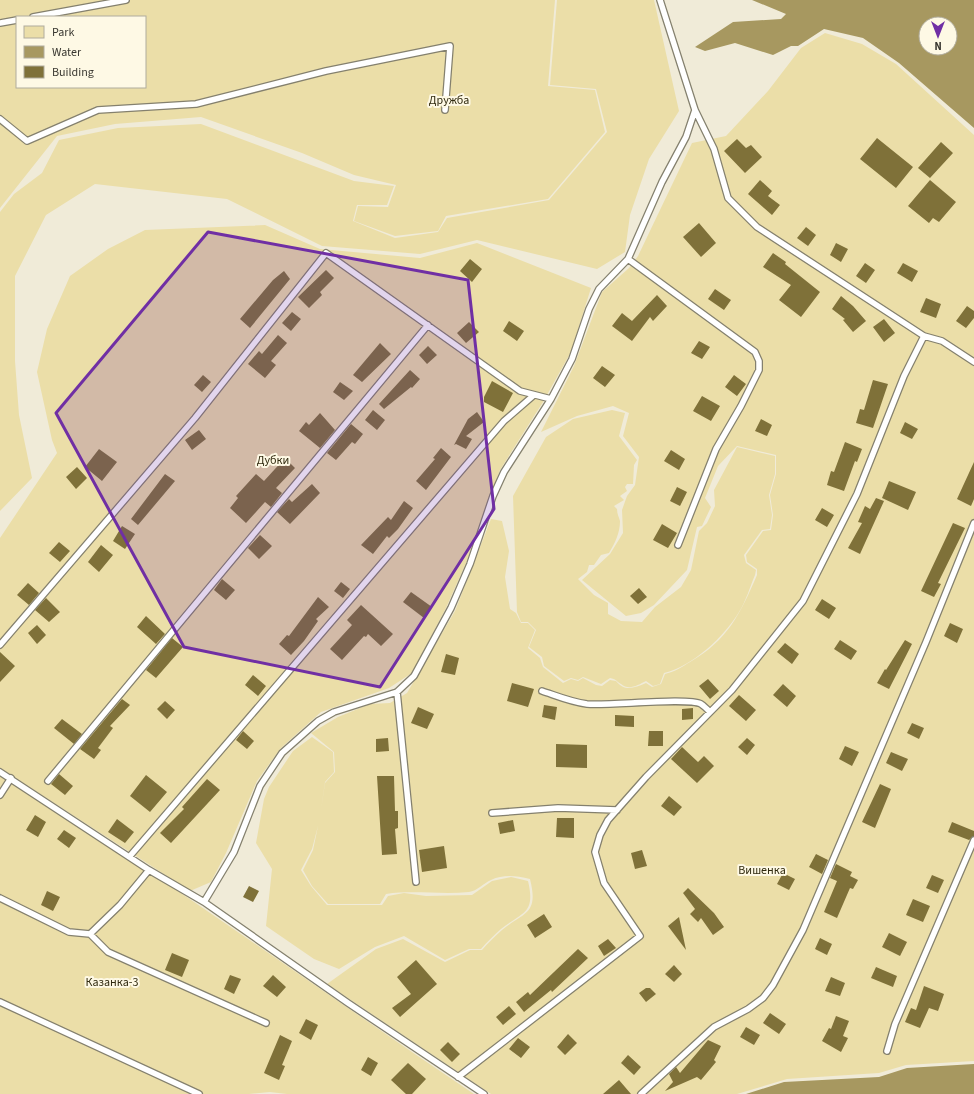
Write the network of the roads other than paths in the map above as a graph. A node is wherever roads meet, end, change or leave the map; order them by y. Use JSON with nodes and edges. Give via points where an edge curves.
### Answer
{"nodes":[{"id":1,"x":126,"y":0,"type":"edge"},
{"id":2,"x":660,"y":0,"type":"edge"},
{"id":3,"x":38,"y":16,"type":"edge"},
{"id":4,"x":16,"y":20,"type":"edge"},
{"id":5,"x":0,"y":23,"type":"edge"},
{"id":6,"x":445,"y":110,"type":"dead end"},
{"id":7,"x":695,"y":110,"type":"junction"},
{"id":8,"x":0,"y":119,"type":"edge"},
{"id":9,"x":628,"y":259,"type":"junction"},
{"id":10,"x":428,"y":325,"type":"junction"},
{"id":11,"x":924,"y":336,"type":"junction"},
{"id":12,"x":974,"y":362,"type":"edge"},
{"id":13,"x":534,"y":395,"type":"junction"},
{"id":14,"x":551,"y":399,"type":"junction"},
{"id":15,"x":974,"y":523,"type":"edge"},
{"id":16,"x":678,"y":545,"type":"dead end"},
{"id":17,"x":0,"y":645,"type":"edge"},
{"id":18,"x":542,"y":691,"type":"dead end"},
{"id":19,"x":396,"y":692,"type":"junction"},
{"id":20,"x":710,"y":712,"type":"junction"},
{"id":21,"x":0,"y":772,"type":"edge"},
{"id":22,"x":11,"y":778,"type":"junction"},
{"id":23,"x":48,"y":781,"type":"dead end"},
{"id":24,"x":0,"y":795,"type":"edge"},
{"id":25,"x":616,"y":810,"type":"junction"},
{"id":26,"x":492,"y":813,"type":"dead end"},
{"id":27,"x":974,"y":840,"type":"edge"},
{"id":28,"x":130,"y":856,"type":"junction"},
{"id":29,"x":149,"y":870,"type":"junction"},
{"id":30,"x":416,"y":882,"type":"dead end"},
{"id":31,"x":0,"y":898,"type":"edge"},
{"id":32,"x":204,"y":902,"type":"junction"},
{"id":33,"x":90,"y":934,"type":"junction"},
{"id":34,"x":0,"y":1002,"type":"edge"},
{"id":35,"x":266,"y":1023,"type":"dead end"},
{"id":36,"x":888,"y":1051,"type":"dead end"},
{"id":37,"x":458,"y":1077,"type":"junction"},
{"id":38,"x":199,"y":1094,"type":"edge"},
{"id":39,"x":484,"y":1094,"type":"edge"},
{"id":40,"x":641,"y":1094,"type":"edge"}],
"edges":[{"from":1,"to":3,"type":"lane"},
{"from":2,"to":7,"type":"lane"},
{"from":4,"to":5,"type":"lane"},
{"from":6,"to":8,"type":"lane","via":[[450,46],[326,71],[196,104],[98,110],[27,141]]},
{"from":7,"to":9,"type":"lane","via":[[686,137],[662,182]]},
{"from":7,"to":11,"type":"lane","via":[[714,149],[728,198],[757,227]]},
{"from":9,"to":14,"type":"lane","via":[[598,289],[572,360]]},
{"from":9,"to":16,"type":"lane","via":[[755,352],[759,361],[759,370],[742,406],[716,449]]},
{"from":10,"to":13,"type":"lane","via":[[520,391]]},
{"from":10,"to":17,"type":"lane","via":[[326,253],[195,418]]},
{"from":10,"to":23,"type":"lane"},
{"from":11,"to":12,"type":"lane","via":[[942,341]]},
{"from":11,"to":20,"type":"lane","via":[[904,376],[857,494],[803,601],[732,690]]},
{"from":13,"to":14,"type":"lane"},
{"from":13,"to":28,"type":"lane","via":[[504,421]]},
{"from":14,"to":19,"type":"lane","via":[[504,472],[451,608],[414,676]]},
{"from":15,"to":40,"type":"lane","via":[[803,930],[773,985],[763,998],[748,1009],[714,1027]]},
{"from":18,"to":20,"type":"lane","via":[[586,704],[685,701],[700,703]]},
{"from":19,"to":30,"type":"lane"},
{"from":19,"to":32,"type":"lane","via":[[334,712],[318,721],[282,753],[260,786],[234,852]]},
{"from":20,"to":25,"type":"lane"},
{"from":21,"to":22,"type":"lane"},
{"from":22,"to":24,"type":"lane"},
{"from":22,"to":28,"type":"lane"},
{"from":25,"to":26,"type":"lane","via":[[558,808]]},
{"from":25,"to":37,"type":"lane","via":[[600,835],[595,852],[604,883],[640,936]]},
{"from":27,"to":36,"type":"lane","via":[[895,1024]]},
{"from":28,"to":29,"type":"lane"},
{"from":29,"to":32,"type":"lane"},
{"from":29,"to":33,"type":"lane","via":[[120,905]]},
{"from":31,"to":33,"type":"lane","via":[[69,932]]},
{"from":32,"to":37,"type":"lane"},
{"from":33,"to":35,"type":"lane","via":[[108,952]]},
{"from":34,"to":38,"type":"lane"},
{"from":37,"to":39,"type":"lane"}]}
